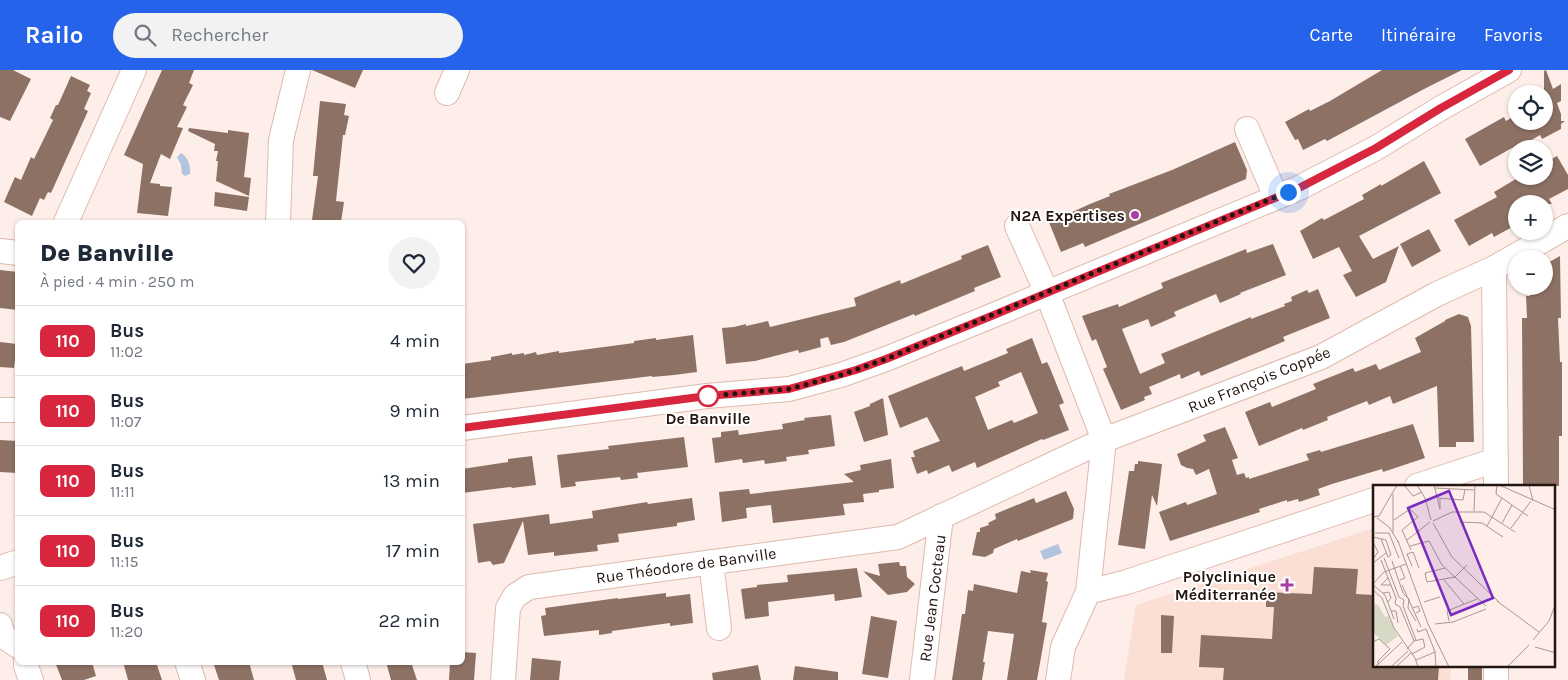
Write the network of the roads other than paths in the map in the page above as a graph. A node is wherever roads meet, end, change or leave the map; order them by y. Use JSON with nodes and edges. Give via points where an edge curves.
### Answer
{"nodes":[{"id":1,"x":134,"y":70,"type":"edge"},
{"id":2,"x":298,"y":70,"type":"edge"},
{"id":3,"x":457,"y":70,"type":"edge"},
{"id":4,"x":1509,"y":70,"type":"edge"},
{"id":5,"x":447,"y":93,"type":"dead end"},
{"id":6,"x":1247,"y":129,"type":"dead end"},
{"id":7,"x":1276,"y":198,"type":"junction"},
{"id":8,"x":67,"y":220,"type":"edge"},
{"id":9,"x":278,"y":220,"type":"edge"},
{"id":10,"x":1017,"y":226,"type":"dead end"},
{"id":11,"x":1568,"y":226,"type":"edge"},
{"id":12,"x":0,"y":250,"type":"edge"},
{"id":13,"x":15,"y":252,"type":"edge"},
{"id":14,"x":1494,"y":268,"type":"junction"},
{"id":15,"x":1047,"y":293,"type":"junction"},
{"id":16,"x":0,"y":410,"type":"edge"},
{"id":17,"x":15,"y":410,"type":"edge"},
{"id":18,"x":465,"y":428,"type":"edge"},
{"id":19,"x":1104,"y":440,"type":"junction"},
{"id":20,"x":1496,"y":460,"type":"junction"},
{"id":21,"x":1420,"y":485,"type":"edge"},
{"id":22,"x":1496,"y":485,"type":"edge"},
{"id":23,"x":1373,"y":500,"type":"edge"},
{"id":24,"x":941,"y":516,"type":"junction"},
{"id":25,"x":711,"y":562,"type":"junction"},
{"id":26,"x":15,"y":563,"type":"edge"},
{"id":27,"x":0,"y":568,"type":"edge"},
{"id":28,"x":1088,"y":592,"type":"junction"},
{"id":29,"x":0,"y":625,"type":"edge"},
{"id":30,"x":719,"y":628,"type":"dead end"},
{"id":31,"x":15,"y":644,"type":"edge"},
{"id":32,"x":26,"y":665,"type":"edge"},
{"id":33,"x":188,"y":665,"type":"edge"},
{"id":34,"x":354,"y":665,"type":"edge"},
{"id":35,"x":31,"y":680,"type":"edge"},
{"id":36,"x":193,"y":680,"type":"edge"},
{"id":37,"x":358,"y":680,"type":"edge"},
{"id":38,"x":503,"y":680,"type":"edge"},
{"id":39,"x":922,"y":680,"type":"edge"},
{"id":40,"x":1058,"y":680,"type":"edge"}],
"edges":[{"from":1,"to":8,"type":"street"},
{"from":2,"to":9,"type":"street","via":[[281,140]]},
{"from":3,"to":5,"type":"street"},
{"from":4,"to":7,"type":"street","via":[[1376,148]]},
{"from":6,"to":7,"type":"street"},
{"from":7,"to":15,"type":"street"},
{"from":10,"to":15,"type":"street"},
{"from":11,"to":14,"type":"street","name":"Rue François Coppée"},
{"from":12,"to":13,"type":"street"},
{"from":14,"to":19,"type":"street","name":"Rue François Coppée","via":[[1437,294],[1321,357]]},
{"from":14,"to":20,"type":"street"},
{"from":15,"to":18,"type":"street","via":[[886,359],[789,389],[707,396]]},
{"from":15,"to":19,"type":"street"},
{"from":16,"to":17,"type":"street"},
{"from":19,"to":24,"type":"street","name":"Rue François Coppée"},
{"from":19,"to":28,"type":"street"},
{"from":20,"to":21,"type":"street"},
{"from":20,"to":22,"type":"street"},
{"from":23,"to":28,"type":"street"},
{"from":24,"to":25,"type":"street","name":"Rue Théodore de Banville","via":[[898,538]]},
{"from":24,"to":39,"type":"street","name":"Rue Jean Cocteau"},
{"from":25,"to":30,"type":"street"},
{"from":25,"to":38,"type":"street","name":"Rue Théodore de Banville","via":[[529,587],[515,596],[508,608]]},
{"from":26,"to":27,"type":"street"},
{"from":28,"to":40,"type":"street","via":[[1063,647]]},
{"from":29,"to":31,"type":"street","via":[[3,636]]},
{"from":32,"to":35,"type":"street"},
{"from":33,"to":36,"type":"street"},
{"from":34,"to":37,"type":"street"}]}
